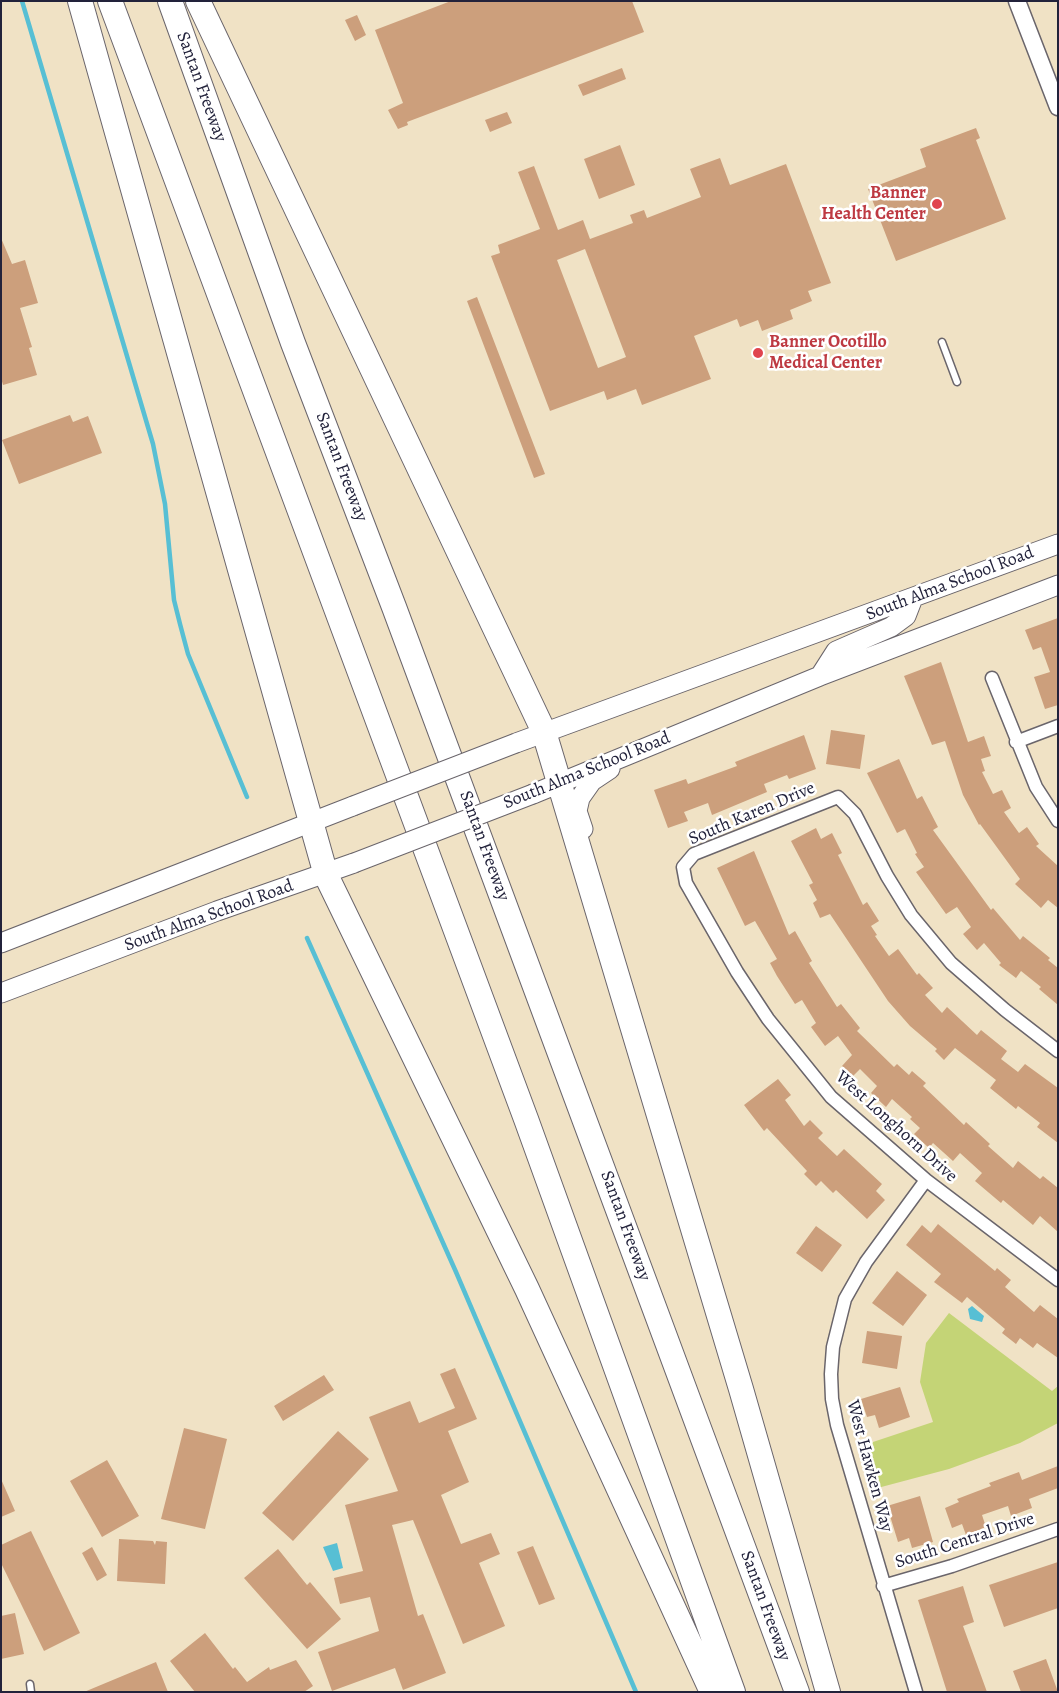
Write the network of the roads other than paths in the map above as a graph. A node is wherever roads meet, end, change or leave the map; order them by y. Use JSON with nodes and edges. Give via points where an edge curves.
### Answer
{"nodes":[{"id":1,"x":80,"y":1,"type":"edge"},
{"id":2,"x":110,"y":1,"type":"edge"},
{"id":3,"x":170,"y":1,"type":"edge"},
{"id":4,"x":198,"y":1,"type":"edge"},
{"id":5,"x":1017,"y":1,"type":"edge"},
{"id":6,"x":1058,"y":107,"type":"edge"},
{"id":7,"x":942,"y":342,"type":"dead end"},
{"id":8,"x":957,"y":382,"type":"dead end"},
{"id":9,"x":1058,"y":544,"type":"edge"},
{"id":10,"x":1058,"y":585,"type":"edge"},
{"id":11,"x":913,"y":598,"type":"junction"},
{"id":12,"x":820,"y":676,"type":"junction"},
{"id":13,"x":992,"y":678,"type":"dead end"},
{"id":14,"x":1058,"y":726,"type":"edge"},
{"id":15,"x":544,"y":732,"type":"junction"},
{"id":16,"x":1016,"y":742,"type":"junction"},
{"id":17,"x":633,"y":753,"type":"junction"},
{"id":18,"x":559,"y":783,"type":"junction"},
{"id":19,"x":1058,"y":821,"type":"edge"},
{"id":20,"x":309,"y":822,"type":"junction"},
{"id":21,"x":683,"y":867,"type":"joint"},
{"id":22,"x":326,"y":875,"type":"junction"},
{"id":23,"x":1,"y":943,"type":"edge"},
{"id":24,"x":1,"y":993,"type":"edge"},
{"id":25,"x":1058,"y":1051,"type":"edge"},
{"id":26,"x":643,"y":1062,"type":"junction"},
{"id":27,"x":926,"y":1180,"type":"junction"},
{"id":28,"x":1058,"y":1280,"type":"edge"},
{"id":29,"x":1058,"y":1529,"type":"edge"},
{"id":30,"x":883,"y":1586,"type":"junction"},
{"id":31,"x":30,"y":1684,"type":"dead end"},
{"id":32,"x":31,"y":1692,"type":"edge"},
{"id":33,"x":712,"y":1692,"type":"edge"},
{"id":34,"x":733,"y":1692,"type":"edge"},
{"id":35,"x":797,"y":1692,"type":"edge"},
{"id":36,"x":828,"y":1692,"type":"edge"},
{"id":37,"x":916,"y":1692,"type":"edge"}],
"edges":[{"from":1,"to":20,"type":"highway"},
{"from":2,"to":34,"type":"highway","via":[[526,1119]]},
{"from":3,"to":35,"type":"highway","name":"Santan Freeway","via":[[293,343],[398,616]]},
{"from":4,"to":15,"type":"highway"},
{"from":5,"to":6,"type":"street"},
{"from":7,"to":8,"type":"lane"},
{"from":9,"to":11,"type":"main road","name":"South Alma School Road"},
{"from":10,"to":12,"type":"main road","name":"South Alma School Road"},
{"from":11,"to":12,"type":"main road","via":[[906,616],[891,627],[836,651]]},
{"from":11,"to":15,"type":"main road","name":"South Alma School Road"},
{"from":12,"to":17,"type":"main road","name":"South Alma School Road"},
{"from":13,"to":16,"type":"street"},
{"from":14,"to":16,"type":"street"},
{"from":15,"to":18,"type":"highway"},
{"from":15,"to":20,"type":"main road","name":"South Alma School Road","bridge":true},
{"from":16,"to":19,"type":"street","via":[[1036,786]]},
{"from":17,"to":18,"type":"main road","name":"South Alma School Road"},
{"from":17,"to":26,"type":"main road","via":[[592,782],[580,798],[577,811],[639,1021]]},
{"from":18,"to":22,"type":"main road","name":"South Alma School Road","bridge":true},
{"from":18,"to":26,"type":"highway"},
{"from":20,"to":22,"type":"highway"},
{"from":20,"to":23,"type":"main road","name":"South Alma School Road"},
{"from":21,"to":25,"type":"street","name":"South Karen Drive","via":[[694,854],[838,797],[855,814],[911,915],[951,963]]},
{"from":21,"to":27,"type":"street","name":"West Longhorn Drive","via":[[686,883],[768,1019],[831,1097]]},
{"from":22,"to":24,"type":"main road","name":"South Alma School Road"},
{"from":22,"to":33,"type":"highway","via":[[527,1289]]},
{"from":26,"to":36,"type":"highway"},
{"from":27,"to":28,"type":"street","name":"West Longhorn Drive"},
{"from":27,"to":30,"type":"street","name":"West Hawken Way","via":[[866,1262],[845,1299],[833,1347],[831,1374],[836,1416]]},
{"from":29,"to":30,"type":"street","name":"South Central Drive"},
{"from":30,"to":37,"type":"street","name":"West Hawken Way"},
{"from":31,"to":32,"type":"lane"}]}
